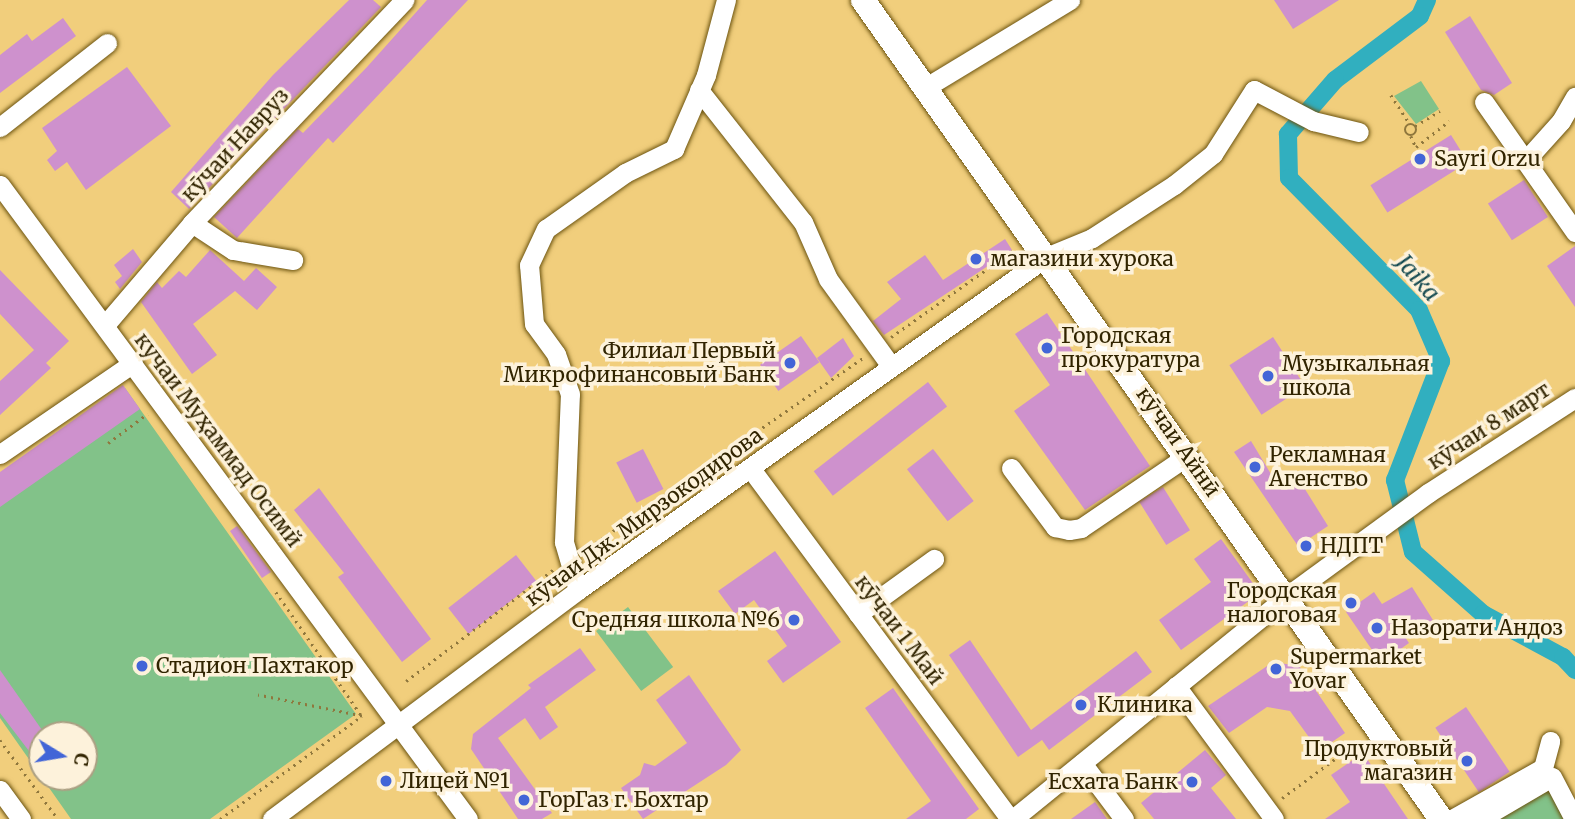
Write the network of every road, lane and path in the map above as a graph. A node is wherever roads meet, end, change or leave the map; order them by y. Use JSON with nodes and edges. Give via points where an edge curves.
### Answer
{"nodes":[{"id":1,"x":404,"y":0,"type":"edge"},
{"id":2,"x":726,"y":0,"type":"edge"},
{"id":3,"x":863,"y":0,"type":"edge"},
{"id":4,"x":1070,"y":0,"type":"edge"},
{"id":5,"x":1044,"y":6,"type":"edge"},
{"id":6,"x":107,"y":43,"type":"dead end"},
{"id":7,"x":923,"y":89,"type":"junction"},
{"id":8,"x":699,"y":90,"type":"junction"},
{"id":9,"x":1391,"y":95,"type":"dead end"},
{"id":10,"x":1575,"y":97,"type":"edge"},
{"id":11,"x":1484,"y":102,"type":"dead end"},
{"id":12,"x":1440,"y":111,"type":"dead end"},
{"id":13,"x":1449,"y":121,"type":"dead end"},
{"id":14,"x":1410,"y":124,"type":"junction"},
{"id":15,"x":1415,"y":126,"type":"junction"},
{"id":16,"x":0,"y":127,"type":"edge"},
{"id":17,"x":1359,"y":132,"type":"dead end"},
{"id":18,"x":1411,"y":136,"type":"junction"},
{"id":19,"x":1525,"y":161,"type":"junction"},
{"id":20,"x":0,"y":185,"type":"edge"},
{"id":21,"x":192,"y":223,"type":"junction"},
{"id":22,"x":1575,"y":232,"type":"edge"},
{"id":23,"x":1018,"y":247,"type":"dead end"},
{"id":24,"x":1046,"y":257,"type":"junction"},
{"id":25,"x":293,"y":260,"type":"dead end"},
{"id":26,"x":105,"y":326,"type":"junction"},
{"id":27,"x":877,"y":346,"type":"junction"},
{"id":28,"x":133,"y":363,"type":"junction"},
{"id":29,"x":891,"y":366,"type":"junction"},
{"id":30,"x":1575,"y":398,"type":"edge"},
{"id":31,"x":144,"y":404,"type":"dead end"},
{"id":32,"x":108,"y":443,"type":"dead end"},
{"id":33,"x":0,"y":454,"type":"edge"},
{"id":34,"x":1187,"y":456,"type":"junction"},
{"id":35,"x":1011,"y":468,"type":"dead end"},
{"id":36,"x":751,"y":469,"type":"junction"},
{"id":37,"x":569,"y":558,"type":"junction"},
{"id":38,"x":934,"y":559,"type":"dead end"},
{"id":39,"x":269,"y":581,"type":"dead end"},
{"id":40,"x":578,"y":590,"type":"junction"},
{"id":41,"x":1287,"y":596,"type":"junction"},
{"id":42,"x":858,"y":614,"type":"junction"},
{"id":43,"x":405,"y":681,"type":"dead end"},
{"id":44,"x":1176,"y":686,"type":"junction"},
{"id":45,"x":258,"y":695,"type":"dead end"},
{"id":46,"x":362,"y":716,"type":"junction"},
{"id":47,"x":398,"y":724,"type":"junction"},
{"id":48,"x":0,"y":740,"type":"edge"},
{"id":49,"x":1550,"y":741,"type":"dead end"},
{"id":50,"x":1358,"y":742,"type":"dead end"},
{"id":51,"x":1082,"y":763,"type":"junction"},
{"id":52,"x":0,"y":790,"type":"edge"},
{"id":53,"x":1271,"y":814,"type":"edge"},
{"id":54,"x":21,"y":819,"type":"edge"},
{"id":55,"x":58,"y":819,"type":"edge"},
{"id":56,"x":220,"y":819,"type":"edge"},
{"id":57,"x":272,"y":819,"type":"edge"},
{"id":58,"x":468,"y":819,"type":"edge"},
{"id":59,"x":1011,"y":819,"type":"edge"},
{"id":60,"x":1124,"y":819,"type":"edge"},
{"id":61,"x":1441,"y":819,"type":"edge"},
{"id":62,"x":1452,"y":819,"type":"edge"},
{"id":63,"x":1480,"y":819,"type":"edge"},
{"id":64,"x":1574,"y":819,"type":"edge"}],
"edges":[{"from":1,"to":21,"type":"street","name":"кӯчаи Навруз"},
{"from":2,"to":8,"type":"street"},
{"from":3,"to":7,"type":"main road","name":"кӯчаи Айнӣ"},
{"from":4,"to":5,"type":"street"},
{"from":5,"to":7,"type":"street"},
{"from":6,"to":16,"type":"street"},
{"from":7,"to":24,"type":"main road","name":"кӯчаи Айнӣ"},
{"from":8,"to":27,"type":"street","via":[[803,222],[828,279]]},
{"from":8,"to":37,"type":"street","via":[[674,149],[625,173],[546,229],[529,265],[534,324],[556,354],[570,394],[564,542]]},
{"from":9,"to":14,"type":"path"},
{"from":10,"to":19,"type":"street","via":[[1561,121]]},
{"from":11,"to":19,"type":"street"},
{"from":12,"to":15,"type":"path"},
{"from":13,"to":18,"type":"path","via":[[1416,147]]},
{"from":14,"to":15,"type":"path"},
{"from":14,"to":18,"type":"path","via":[[1405,130]]},
{"from":15,"to":18,"type":"path","via":[[1417,132]]},
{"from":17,"to":24,"type":"street","name":"кӯчаи Дж. Мирзокодирова","via":[[1305,116],[1254,90],[1213,153],[1184,177],[1092,238]]},
{"from":19,"to":22,"type":"street"},
{"from":20,"to":26,"type":"street","name":"кучаи Муҳаммад Осимй"},
{"from":21,"to":25,"type":"street","via":[[233,250]]},
{"from":21,"to":26,"type":"street","name":"кӯчаи Навруз"},
{"from":23,"to":27,"type":"path"},
{"from":24,"to":29,"type":"street","name":"кӯчаи Дж. Мирзокодирова"},
{"from":24,"to":34,"type":"main road","name":"кӯчаи Айнӣ"},
{"from":26,"to":28,"type":"street","name":"кучаи Муҳаммад Осимй"},
{"from":27,"to":29,"type":"street"},
{"from":27,"to":37,"type":"path"},
{"from":28,"to":33,"type":"street"},
{"from":28,"to":47,"type":"street","name":"кучаи Муҳаммад Осимй"},
{"from":29,"to":36,"type":"street","name":"кӯчаи Дж. Мирзокодирова"},
{"from":30,"to":41,"type":"street","name":"кӯчаи 8 март","via":[[1428,493]]},
{"from":31,"to":32,"type":"path","via":[[150,412]]},
{"from":34,"to":35,"type":"street","via":[[1081,528],[1069,530],[1055,527]]},
{"from":34,"to":41,"type":"main road","name":"кӯчаи Айнӣ"},
{"from":36,"to":40,"type":"street","name":"кӯчаи Дж. Мирзокодирова"},
{"from":36,"to":42,"type":"street","name":"кӯчаи 1 Май"},
{"from":37,"to":40,"type":"street"},
{"from":37,"to":43,"type":"path"},
{"from":38,"to":42,"type":"street"},
{"from":39,"to":46,"type":"path"},
{"from":40,"to":47,"type":"street","name":"кӯчаи Дж. Мирзокодирова"},
{"from":41,"to":44,"type":"street","name":"кӯчаи 8 март"},
{"from":41,"to":61,"type":"main road","name":"кӯчаи Айнӣ"},
{"from":42,"to":59,"type":"street","name":"кӯчаи 1 Май"},
{"from":44,"to":51,"type":"street","name":"кӯчаи 8 март"},
{"from":44,"to":53,"type":"street"},
{"from":45,"to":46,"type":"path"},
{"from":46,"to":56,"type":"path"},
{"from":47,"to":57,"type":"street","name":"кӯчаи Дж. Мирзокодирова"},
{"from":47,"to":58,"type":"street","name":"кучаи Муҳаммад Осимй"},
{"from":48,"to":55,"type":"path"},
{"from":49,"to":62,"type":"street","via":[[1543,768]]},
{"from":50,"to":53,"type":"path"},
{"from":51,"to":59,"type":"street","name":"кӯчаи 8 март"},
{"from":51,"to":60,"type":"street"},
{"from":52,"to":54,"type":"street"},
{"from":63,"to":64,"type":"street","via":[[1552,777]]}]}
